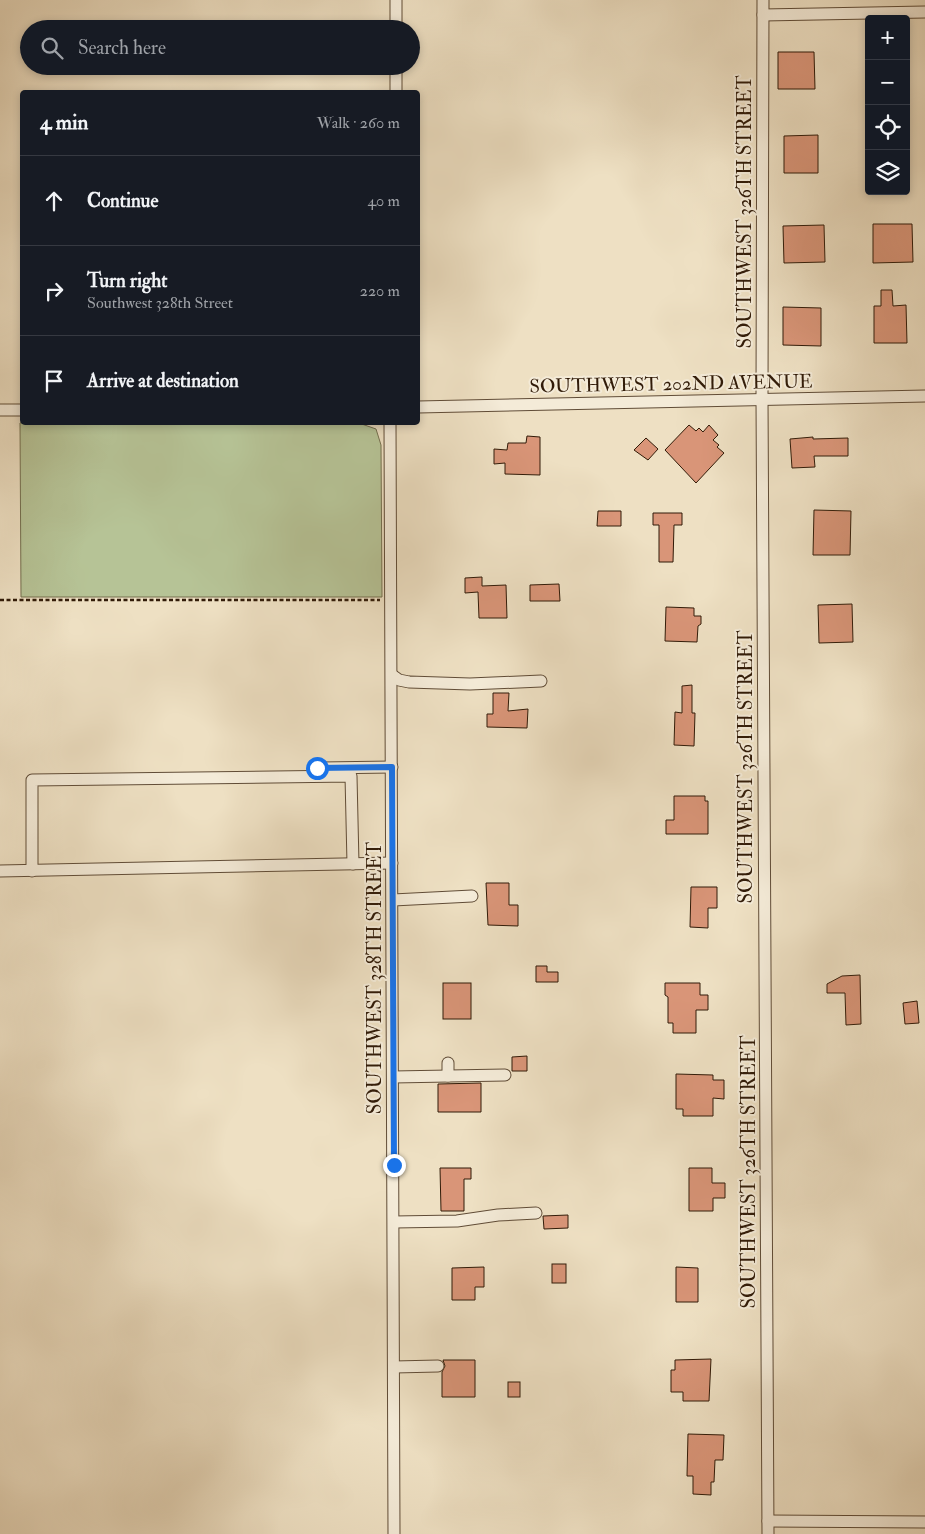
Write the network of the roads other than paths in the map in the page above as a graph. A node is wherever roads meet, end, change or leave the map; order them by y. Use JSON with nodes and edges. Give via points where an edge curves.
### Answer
{"nodes":[{"id":1,"x":396,"y":0,"type":"edge"},
{"id":2,"x":763,"y":0,"type":"edge"},
{"id":3,"x":925,"y":12,"type":"edge"},
{"id":4,"x":763,"y":15,"type":"junction"},
{"id":5,"x":396,"y":20,"type":"edge"},
{"id":6,"x":396,"y":75,"type":"edge"},
{"id":7,"x":396,"y":90,"type":"edge"},
{"id":8,"x":925,"y":396,"type":"edge"},
{"id":9,"x":762,"y":399,"type":"junction"},
{"id":10,"x":420,"y":407,"type":"edge"},
{"id":11,"x":0,"y":410,"type":"edge"},
{"id":12,"x":20,"y":410,"type":"edge"},
{"id":13,"x":390,"y":425,"type":"edge"},
{"id":14,"x":392,"y":675,"type":"junction"},
{"id":15,"x":541,"y":681,"type":"dead end"},
{"id":16,"x":392,"y":767,"type":"junction"},
{"id":17,"x":149,"y":772,"type":"dead end"},
{"id":18,"x":392,"y":863,"type":"junction"},
{"id":19,"x":353,"y":864,"type":"junction"},
{"id":20,"x":0,"y":871,"type":"edge"},
{"id":21,"x":32,"y":871,"type":"junction"},
{"id":22,"x":472,"y":896,"type":"dead end"},
{"id":23,"x":393,"y":900,"type":"junction"},
{"id":24,"x":448,"y":1063,"type":"dead end"},
{"id":25,"x":505,"y":1075,"type":"dead end"},
{"id":26,"x":448,"y":1076,"type":"junction"},
{"id":27,"x":393,"y":1077,"type":"junction"},
{"id":28,"x":536,"y":1213,"type":"dead end"},
{"id":29,"x":394,"y":1222,"type":"junction"},
{"id":30,"x":438,"y":1366,"type":"dead end"},
{"id":31,"x":394,"y":1367,"type":"junction"},
{"id":32,"x":768,"y":1521,"type":"junction"},
{"id":33,"x":925,"y":1522,"type":"edge"},
{"id":34,"x":394,"y":1534,"type":"edge"},
{"id":35,"x":768,"y":1534,"type":"edge"}],
"edges":[{"from":1,"to":5,"type":"street"},
{"from":2,"to":4,"type":"street","name":"SOUTHWEST 326TH STREET"},
{"from":3,"to":4,"type":"street"},
{"from":4,"to":9,"type":"street","name":"SOUTHWEST 326TH STREET"},
{"from":6,"to":7,"type":"street"},
{"from":8,"to":9,"type":"street","name":"SOUTHWEST 202ND AVENUE"},
{"from":9,"to":10,"type":"street","name":"SOUTHWEST 202ND AVENUE"},
{"from":9,"to":32,"type":"street","name":"SOUTHWEST 326TH STREET"},
{"from":11,"to":12,"type":"street"},
{"from":13,"to":14,"type":"street","name":"SOUTHWEST 328TH STREET"},
{"from":14,"to":15,"type":"street","via":[[409,682]]},
{"from":14,"to":16,"type":"street","name":"SOUTHWEST 328TH STREET"},
{"from":16,"to":17,"type":"street"},
{"from":16,"to":18,"type":"street","name":"SOUTHWEST 328TH STREET"},
{"from":18,"to":19,"type":"street"},
{"from":18,"to":23,"type":"street","name":"SOUTHWEST 328TH STREET"},
{"from":19,"to":21,"type":"street"},
{"from":19,"to":21,"type":"street","via":[[352,776],[120,778],[32,780]]},
{"from":20,"to":21,"type":"street"},
{"from":22,"to":23,"type":"street"},
{"from":23,"to":27,"type":"street","name":"SOUTHWEST 328TH STREET"},
{"from":24,"to":26,"type":"street"},
{"from":25,"to":26,"type":"street"},
{"from":26,"to":27,"type":"street"},
{"from":27,"to":29,"type":"street","name":"SOUTHWEST 328TH STREET"},
{"from":28,"to":29,"type":"street"},
{"from":29,"to":31,"type":"street","name":"SOUTHWEST 328TH STREET"},
{"from":30,"to":31,"type":"street"},
{"from":31,"to":34,"type":"street","name":"SOUTHWEST 328TH STREET"},
{"from":32,"to":33,"type":"street"},
{"from":32,"to":35,"type":"street","name":"SOUTHWEST 326TH STREET"}]}
